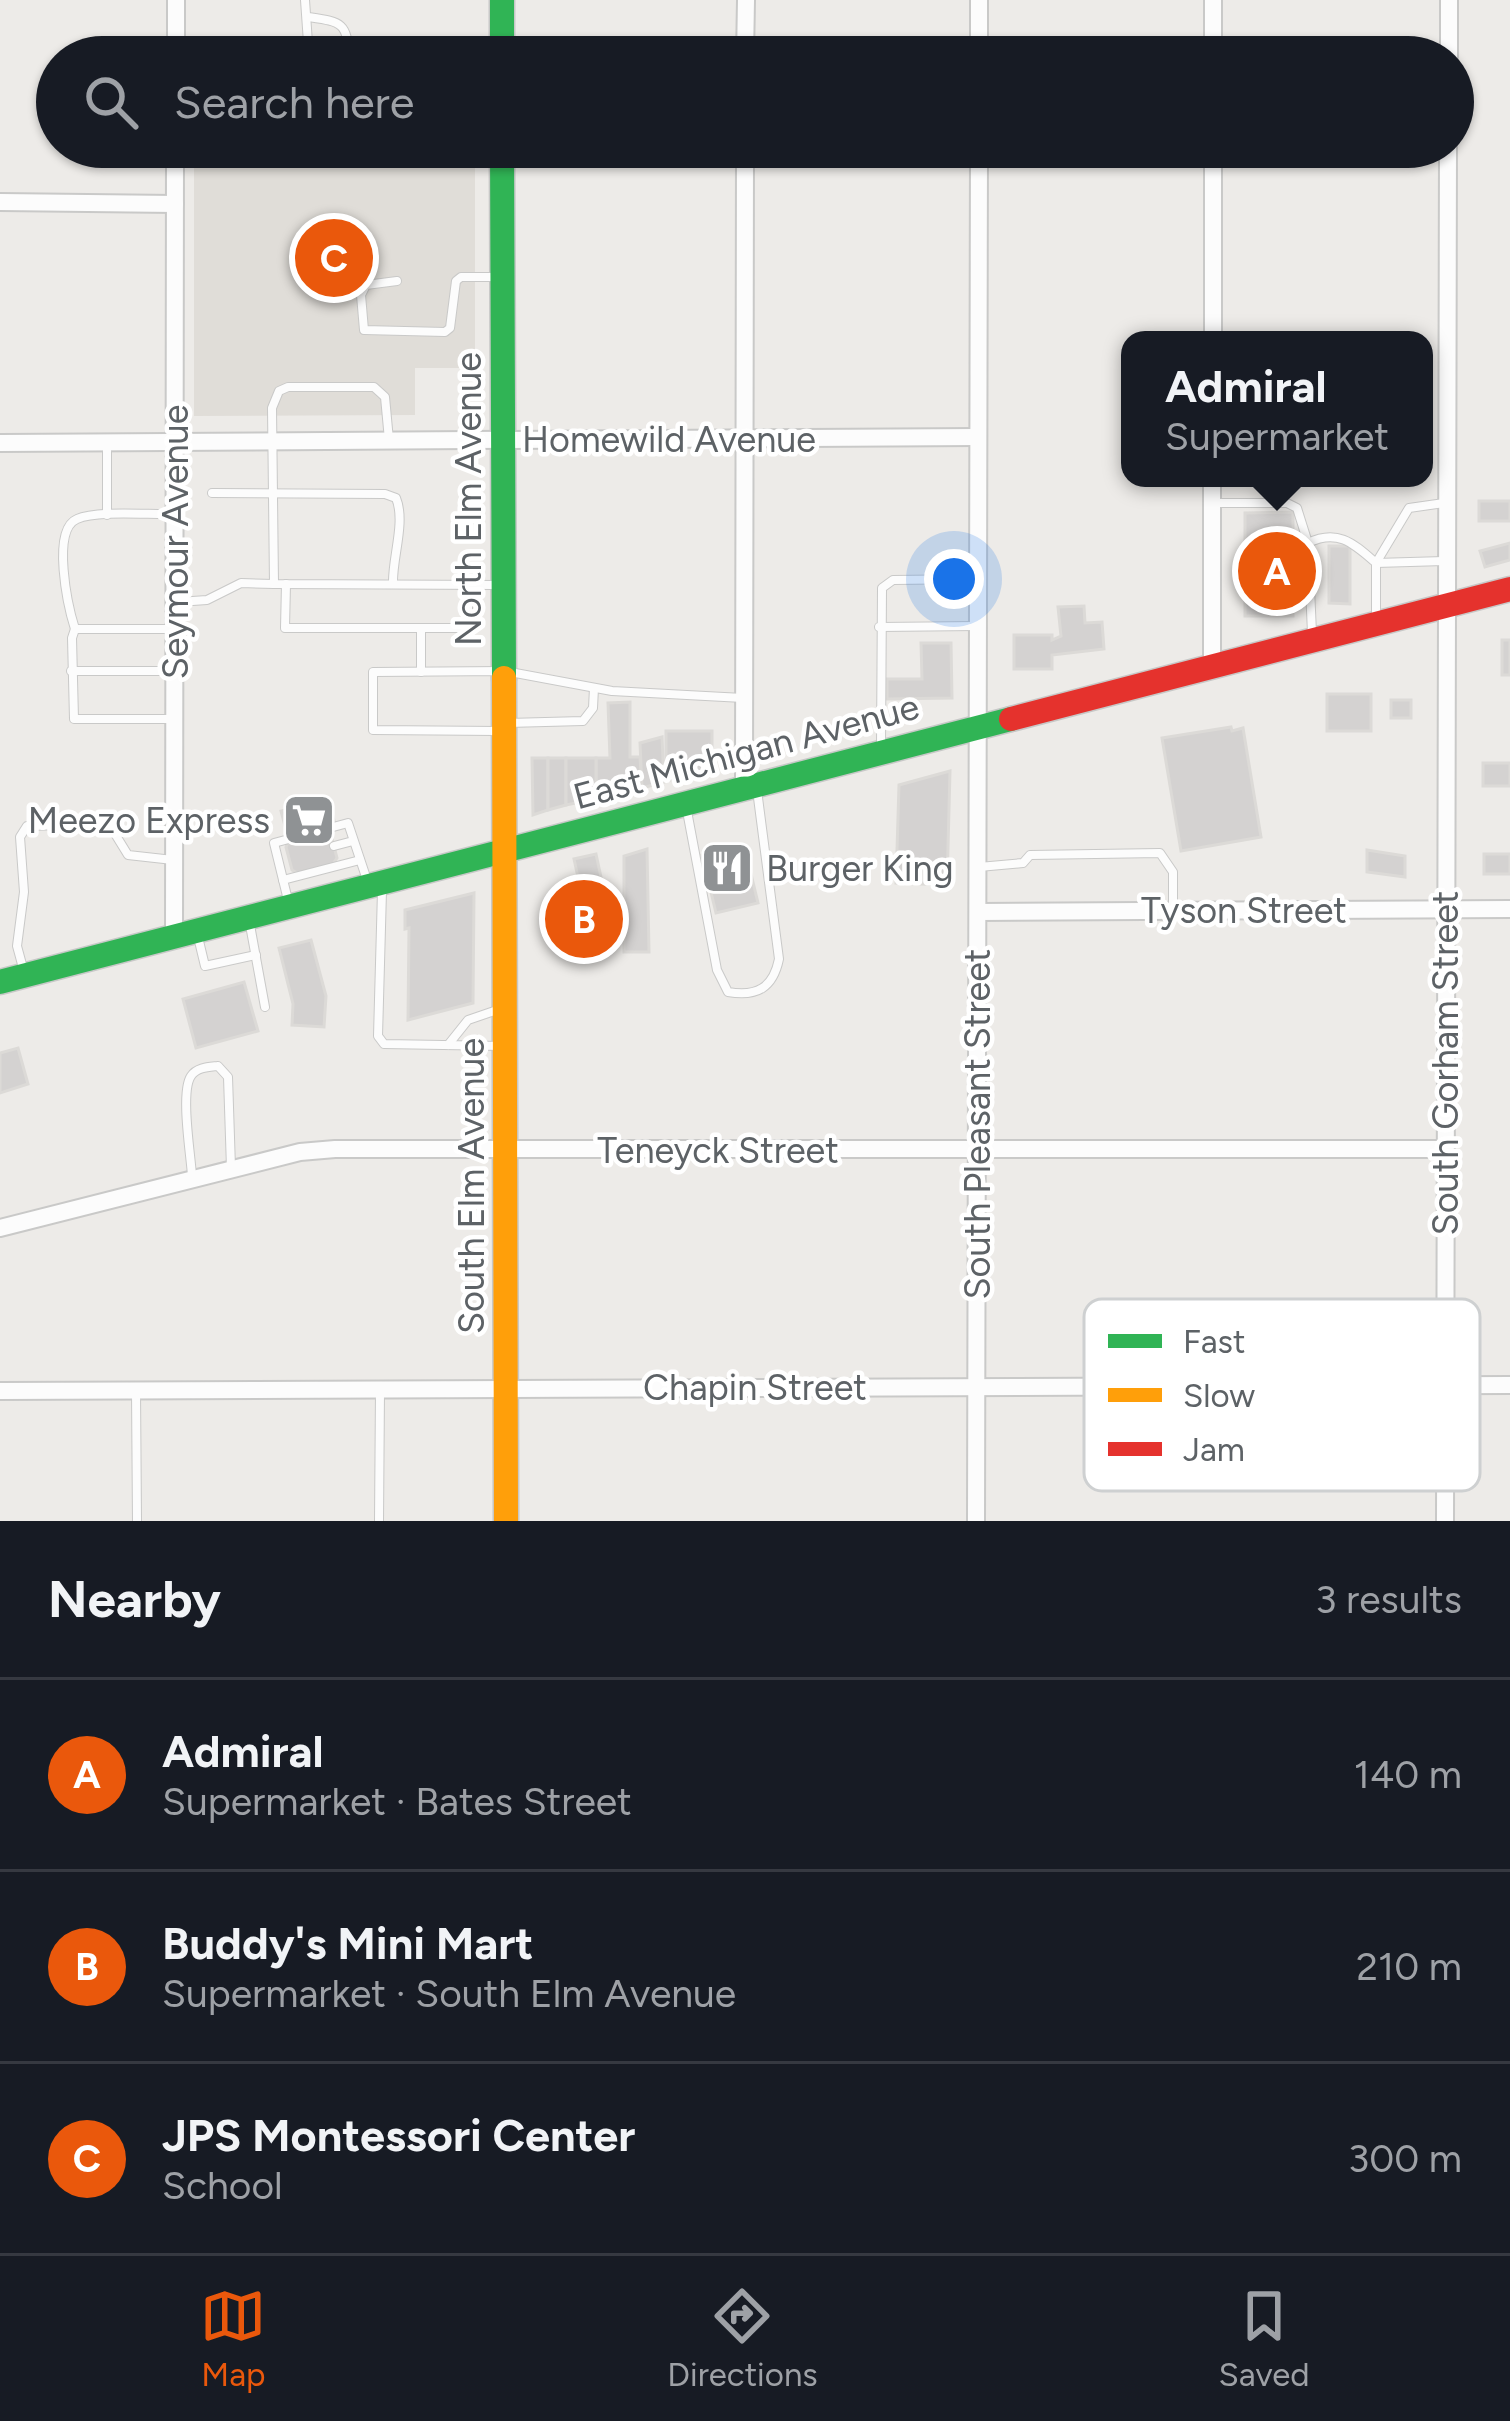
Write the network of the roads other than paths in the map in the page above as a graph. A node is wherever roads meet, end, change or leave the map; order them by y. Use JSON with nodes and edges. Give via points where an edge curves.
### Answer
{"nodes":[{"id":1,"x":176,"y":0,"type":"edge"},
{"id":2,"x":305,"y":0,"type":"edge"},
{"id":3,"x":502,"y":0,"type":"edge"},
{"id":4,"x":746,"y":0,"type":"edge"},
{"id":5,"x":979,"y":0,"type":"edge"},
{"id":6,"x":1214,"y":0,"type":"edge"},
{"id":7,"x":1449,"y":0,"type":"edge"},
{"id":8,"x":308,"y":17,"type":"junction"},
{"id":9,"x":176,"y":36,"type":"edge"},
{"id":10,"x":308,"y":36,"type":"edge"},
{"id":11,"x":348,"y":36,"type":"edge"},
{"id":12,"x":502,"y":36,"type":"edge"},
{"id":13,"x":746,"y":36,"type":"edge"},
{"id":14,"x":979,"y":36,"type":"edge"},
{"id":15,"x":1213,"y":36,"type":"edge"},
{"id":16,"x":1449,"y":36,"type":"edge"},
{"id":17,"x":175,"y":168,"type":"edge"},
{"id":18,"x":502,"y":168,"type":"edge"},
{"id":19,"x":745,"y":168,"type":"edge"},
{"id":20,"x":979,"y":168,"type":"edge"},
{"id":21,"x":1213,"y":168,"type":"edge"},
{"id":22,"x":1448,"y":168,"type":"edge"},
{"id":23,"x":0,"y":202,"type":"edge"},
{"id":24,"x":175,"y":204,"type":"junction"},
{"id":25,"x":503,"y":277,"type":"junction"},
{"id":26,"x":397,"y":281,"type":"dead end"},
{"id":27,"x":1213,"y":331,"type":"edge"},
{"id":28,"x":978,"y":437,"type":"junction"},
{"id":29,"x":503,"y":439,"type":"junction"},
{"id":30,"x":389,"y":440,"type":"junction"},
{"id":31,"x":744,"y":440,"type":"junction"},
{"id":32,"x":273,"y":441,"type":"junction"},
{"id":33,"x":107,"y":442,"type":"junction"},
{"id":34,"x":175,"y":442,"type":"junction"},
{"id":35,"x":0,"y":443,"type":"edge"},
{"id":36,"x":1212,"y":487,"type":"edge"},
{"id":37,"x":212,"y":493,"type":"dead end"},
{"id":38,"x":274,"y":494,"type":"junction"},
{"id":39,"x":1212,"y":503,"type":"junction"},
{"id":40,"x":1446,"y":503,"type":"junction"},
{"id":41,"x":175,"y":514,"type":"junction"},
{"id":42,"x":107,"y":515,"type":"junction"},
{"id":43,"x":1308,"y":543,"type":"junction"},
{"id":44,"x":1446,"y":561,"type":"junction"},
{"id":45,"x":1376,"y":563,"type":"junction"},
{"id":46,"x":978,"y":579,"type":"junction"},
{"id":47,"x":274,"y":584,"type":"junction"},
{"id":48,"x":286,"y":584,"type":"junction"},
{"id":49,"x":393,"y":584,"type":"junction"},
{"id":50,"x":467,"y":585,"type":"junction"},
{"id":51,"x":504,"y":585,"type":"junction"},
{"id":52,"x":1510,"y":589,"type":"edge"},
{"id":53,"x":175,"y":602,"type":"junction"},
{"id":54,"x":1446,"y":606,"type":"junction"},
{"id":55,"x":1376,"y":624,"type":"junction"},
{"id":56,"x":977,"y":626,"type":"junction"},
{"id":57,"x":879,"y":627,"type":"junction"},
{"id":58,"x":421,"y":628,"type":"junction"},
{"id":59,"x":75,"y":629,"type":"junction"},
{"id":60,"x":175,"y":629,"type":"junction"},
{"id":61,"x":1312,"y":640,"type":"junction"},
{"id":62,"x":1212,"y":666,"type":"junction"},
{"id":63,"x":71,"y":671,"type":"junction"},
{"id":64,"x":175,"y":671,"type":"junction"},
{"id":65,"x":421,"y":671,"type":"junction"},
{"id":66,"x":505,"y":671,"type":"junction"},
{"id":67,"x":594,"y":688,"type":"junction"},
{"id":68,"x":744,"y":698,"type":"junction"},
{"id":69,"x":175,"y":719,"type":"junction"},
{"id":70,"x":506,"y":727,"type":"junction"},
{"id":71,"x":977,"y":727,"type":"junction"},
{"id":72,"x":881,"y":752,"type":"junction"},
{"id":73,"x":750,"y":787,"type":"junction"},
{"id":74,"x":686,"y":804,"type":"junction"},
{"id":75,"x":353,"y":841,"type":"junction"},
{"id":76,"x":334,"y":846,"type":"dead end"},
{"id":77,"x":507,"y":851,"type":"junction"},
{"id":78,"x":174,"y":860,"type":"junction"},
{"id":79,"x":360,"y":860,"type":"junction"},
{"id":80,"x":978,"y":867,"type":"junction"},
{"id":81,"x":283,"y":880,"type":"junction"},
{"id":82,"x":376,"y":885,"type":"junction"},
{"id":83,"x":290,"y":907,"type":"junction"},
{"id":84,"x":1444,"y":909,"type":"junction"},
{"id":85,"x":1510,"y":909,"type":"edge"},
{"id":86,"x":1173,"y":911,"type":"junction"},
{"id":87,"x":978,"y":912,"type":"junction"},
{"id":88,"x":249,"y":917,"type":"junction"},
{"id":89,"x":185,"y":934,"type":"junction"},
{"id":90,"x":256,"y":955,"type":"junction"},
{"id":91,"x":12,"y":979,"type":"edge"},
{"id":92,"x":266,"y":1007,"type":"dead end"},
{"id":93,"x":507,"y":1007,"type":"junction"},
{"id":94,"x":448,"y":1045,"type":"junction"},
{"id":95,"x":507,"y":1046,"type":"junction"},
{"id":96,"x":977,"y":1148,"type":"junction"},
{"id":97,"x":1445,"y":1148,"type":"junction"},
{"id":98,"x":507,"y":1152,"type":"junction"},
{"id":99,"x":231,"y":1170,"type":"junction"},
{"id":100,"x":193,"y":1178,"type":"junction"},
{"id":101,"x":0,"y":1228,"type":"edge"},
{"id":102,"x":1445,"y":1299,"type":"edge"},
{"id":103,"x":506,"y":1387,"type":"junction"},
{"id":104,"x":1084,"y":1387,"type":"edge"},
{"id":105,"x":380,"y":1388,"type":"junction"},
{"id":106,"x":976,"y":1388,"type":"junction"},
{"id":107,"x":136,"y":1389,"type":"junction"},
{"id":108,"x":0,"y":1390,"type":"edge"},
{"id":109,"x":1444,"y":1491,"type":"edge"},
{"id":110,"x":137,"y":1521,"type":"edge"},
{"id":111,"x":379,"y":1521,"type":"edge"},
{"id":112,"x":506,"y":1521,"type":"edge"},
{"id":113,"x":976,"y":1521,"type":"edge"},
{"id":114,"x":1444,"y":1521,"type":"edge"}],
"edges":[{"from":1,"to":9,"type":"street"},
{"from":2,"to":8,"type":"lane"},
{"from":3,"to":12,"type":"main road"},
{"from":4,"to":13,"type":"street"},
{"from":5,"to":14,"type":"street"},
{"from":6,"to":15,"type":"street"},
{"from":7,"to":16,"type":"street"},
{"from":8,"to":10,"type":"lane"},
{"from":8,"to":11,"type":"lane","via":[[335,21]]},
{"from":17,"to":24,"type":"street","name":"Seymour Avenue"},
{"from":18,"to":25,"type":"main road","name":"North Elm Avenue"},
{"from":19,"to":31,"type":"street"},
{"from":20,"to":28,"type":"street","name":"South Pleasant Street"},
{"from":21,"to":27,"type":"street"},
{"from":22,"to":40,"type":"street","name":"South Gorham Street"},
{"from":23,"to":24,"type":"street"},
{"from":24,"to":34,"type":"street","name":"Seymour Avenue"},
{"from":25,"to":26,"type":"lane","via":[[460,277],[445,332],[364,330],[366,285]]},
{"from":25,"to":29,"type":"main road","name":"North Elm Avenue"},
{"from":28,"to":31,"type":"street","name":"Homewild Avenue"},
{"from":28,"to":46,"type":"street","name":"South Pleasant Street"},
{"from":29,"to":30,"type":"street","name":"Homewild Avenue"},
{"from":29,"to":31,"type":"street","name":"Homewild Avenue"},
{"from":29,"to":51,"type":"main road","name":"North Elm Avenue"},
{"from":30,"to":32,"type":"street","name":"Homewild Avenue"},
{"from":30,"to":32,"type":"lane","via":[[385,397],[364,385],[279,391]]},
{"from":31,"to":68,"type":"street"},
{"from":32,"to":34,"type":"street","name":"Homewild Avenue"},
{"from":32,"to":38,"type":"lane"},
{"from":33,"to":34,"type":"street","name":"Homewild Avenue"},
{"from":33,"to":35,"type":"street","name":"Homewild Avenue"},
{"from":33,"to":42,"type":"lane"},
{"from":34,"to":41,"type":"street","name":"Seymour Avenue"},
{"from":36,"to":39,"type":"street"},
{"from":37,"to":38,"type":"lane"},
{"from":38,"to":47,"type":"lane"},
{"from":38,"to":49,"type":"lane","via":[[396,498]]},
{"from":39,"to":43,"type":"lane","via":[[1287,503],[1297,508]]},
{"from":39,"to":62,"type":"street"},
{"from":40,"to":44,"type":"street","name":"South Gorham Street"},
{"from":40,"to":45,"type":"lane","via":[[1408,508]]},
{"from":41,"to":42,"type":"lane"},
{"from":41,"to":53,"type":"street","name":"Seymour Avenue"},
{"from":42,"to":59,"type":"lane","via":[[77,518],[64,532]]},
{"from":43,"to":45,"type":"lane","via":[[1345,537]]},
{"from":43,"to":61,"type":"lane"},
{"from":44,"to":45,"type":"lane"},
{"from":44,"to":54,"type":"street","name":"South Gorham Street"},
{"from":45,"to":55,"type":"lane"},
{"from":46,"to":56,"type":"street","name":"South Pleasant Street"},
{"from":46,"to":57,"type":"lane","via":[[885,583]]},
{"from":47,"to":48,"type":"lane"},
{"from":47,"to":53,"type":"lane","via":[[241,583],[206,600]]},
{"from":48,"to":49,"type":"lane"},
{"from":48,"to":58,"type":"lane","via":[[285,628]]},
{"from":49,"to":50,"type":"lane"},
{"from":50,"to":51,"type":"lane"},
{"from":50,"to":58,"type":"lane","via":[[468,628]]},
{"from":51,"to":66,"type":"main road","name":"North Elm Avenue"},
{"from":52,"to":54,"type":"main road","name":"East Michigan Avenue"},
{"from":53,"to":60,"type":"street","name":"Seymour Avenue"},
{"from":54,"to":55,"type":"main road","name":"East Michigan Avenue"},
{"from":54,"to":84,"type":"street","name":"South Gorham Street"},
{"from":55,"to":61,"type":"main road","name":"East Michigan Avenue"},
{"from":56,"to":57,"type":"lane"},
{"from":56,"to":71,"type":"street","name":"South Pleasant Street"},
{"from":57,"to":72,"type":"lane"},
{"from":58,"to":65,"type":"lane"},
{"from":59,"to":60,"type":"lane"},
{"from":59,"to":63,"type":"lane"},
{"from":60,"to":64,"type":"street","name":"Seymour Avenue"},
{"from":61,"to":62,"type":"main road","name":"East Michigan Avenue"},
{"from":62,"to":71,"type":"main road","name":"East Michigan Avenue"},
{"from":63,"to":64,"type":"lane"},
{"from":63,"to":69,"type":"lane","via":[[74,719]]},
{"from":64,"to":69,"type":"street","name":"Seymour Avenue"},
{"from":65,"to":66,"type":"lane"},
{"from":65,"to":70,"type":"lane","via":[[373,672],[373,730]]},
{"from":66,"to":67,"type":"lane"},
{"from":66,"to":70,"type":"main road","name":"North Elm Avenue"},
{"from":67,"to":68,"type":"lane"},
{"from":67,"to":70,"type":"lane","via":[[583,722]]},
{"from":68,"to":73,"type":"street"},
{"from":69,"to":78,"type":"street","name":"Seymour Avenue"},
{"from":70,"to":77,"type":"main road","name":"North Elm Avenue"},
{"from":71,"to":72,"type":"main road","name":"East Michigan Avenue"},
{"from":71,"to":80,"type":"street","name":"South Pleasant Street"},
{"from":72,"to":73,"type":"main road","name":"East Michigan Avenue"},
{"from":73,"to":74,"type":"main road","name":"East Michigan Avenue"},
{"from":73,"to":74,"type":"lane","via":[[778,959],[765,989],[744,995],[728,992],[717,970]]},
{"from":74,"to":77,"type":"main road","name":"East Michigan Avenue"},
{"from":75,"to":76,"type":"lane"},
{"from":75,"to":79,"type":"lane"},
{"from":75,"to":81,"type":"lane","via":[[347,824],[274,843]]},
{"from":77,"to":82,"type":"main road","name":"East Michigan Avenue"},
{"from":77,"to":93,"type":"main road","name":"South Elm Avenue"},
{"from":78,"to":89,"type":"street","name":"Seymour Avenue"},
{"from":78,"to":91,"type":"lane","via":[[128,855],[104,824],[27,826]]},
{"from":79,"to":81,"type":"lane"},
{"from":79,"to":82,"type":"lane"},
{"from":80,"to":86,"type":"lane","via":[[1030,855],[1160,853],[1173,872]]},
{"from":80,"to":87,"type":"street","name":"South Pleasant Street"},
{"from":81,"to":83,"type":"lane"},
{"from":82,"to":83,"type":"main road","name":"East Michigan Avenue"},
{"from":82,"to":94,"type":"lane","via":[[378,1036],[384,1044]]},
{"from":83,"to":88,"type":"main road","name":"East Michigan Avenue"},
{"from":84,"to":85,"type":"street","name":"Tyson Street"},
{"from":84,"to":86,"type":"street","name":"Tyson Street"},
{"from":84,"to":97,"type":"street","name":"South Gorham Street"},
{"from":86,"to":87,"type":"street","name":"Tyson Street"},
{"from":87,"to":96,"type":"street","name":"South Pleasant Street"},
{"from":88,"to":89,"type":"main road","name":"East Michigan Avenue"},
{"from":88,"to":90,"type":"lane"},
{"from":89,"to":90,"type":"lane","via":[[205,966]]},
{"from":89,"to":91,"type":"main road","name":"East Michigan Avenue"},
{"from":90,"to":92,"type":"lane"},
{"from":93,"to":94,"type":"lane","via":[[468,1020]]},
{"from":93,"to":95,"type":"main road","name":"South Elm Avenue"},
{"from":94,"to":95,"type":"lane"},
{"from":95,"to":98,"type":"main road","name":"South Elm Avenue"},
{"from":96,"to":97,"type":"street","name":"Teneyck Street"},
{"from":96,"to":98,"type":"street","name":"Teneyck Street"},
{"from":96,"to":106,"type":"street","name":"South Pleasant Street"},
{"from":97,"to":102,"type":"street","name":"South Gorham Street"},
{"from":98,"to":99,"type":"street","name":"Teneyck Street","via":[[335,1149]]},
{"from":98,"to":103,"type":"main road","name":"South Elm Avenue"},
{"from":99,"to":100,"type":"street","name":"Teneyck Street"},
{"from":99,"to":100,"type":"lane","via":[[228,1077],[218,1066],[202,1068],[187,1091]]},
{"from":100,"to":101,"type":"street","name":"Teneyck Street"},
{"from":103,"to":105,"type":"street","name":"Chapin Street"},
{"from":103,"to":106,"type":"street","name":"Chapin Street"},
{"from":103,"to":112,"type":"main road","name":"South Elm Avenue"},
{"from":104,"to":106,"type":"street","name":"Chapin Street"},
{"from":105,"to":107,"type":"street","name":"Chapin Street"},
{"from":105,"to":111,"type":"lane"},
{"from":106,"to":113,"type":"street","name":"South Pleasant Street"},
{"from":107,"to":108,"type":"street","name":"Chapin Street"},
{"from":107,"to":110,"type":"lane"},
{"from":109,"to":114,"type":"street","name":"South Gorham Street"}]}
